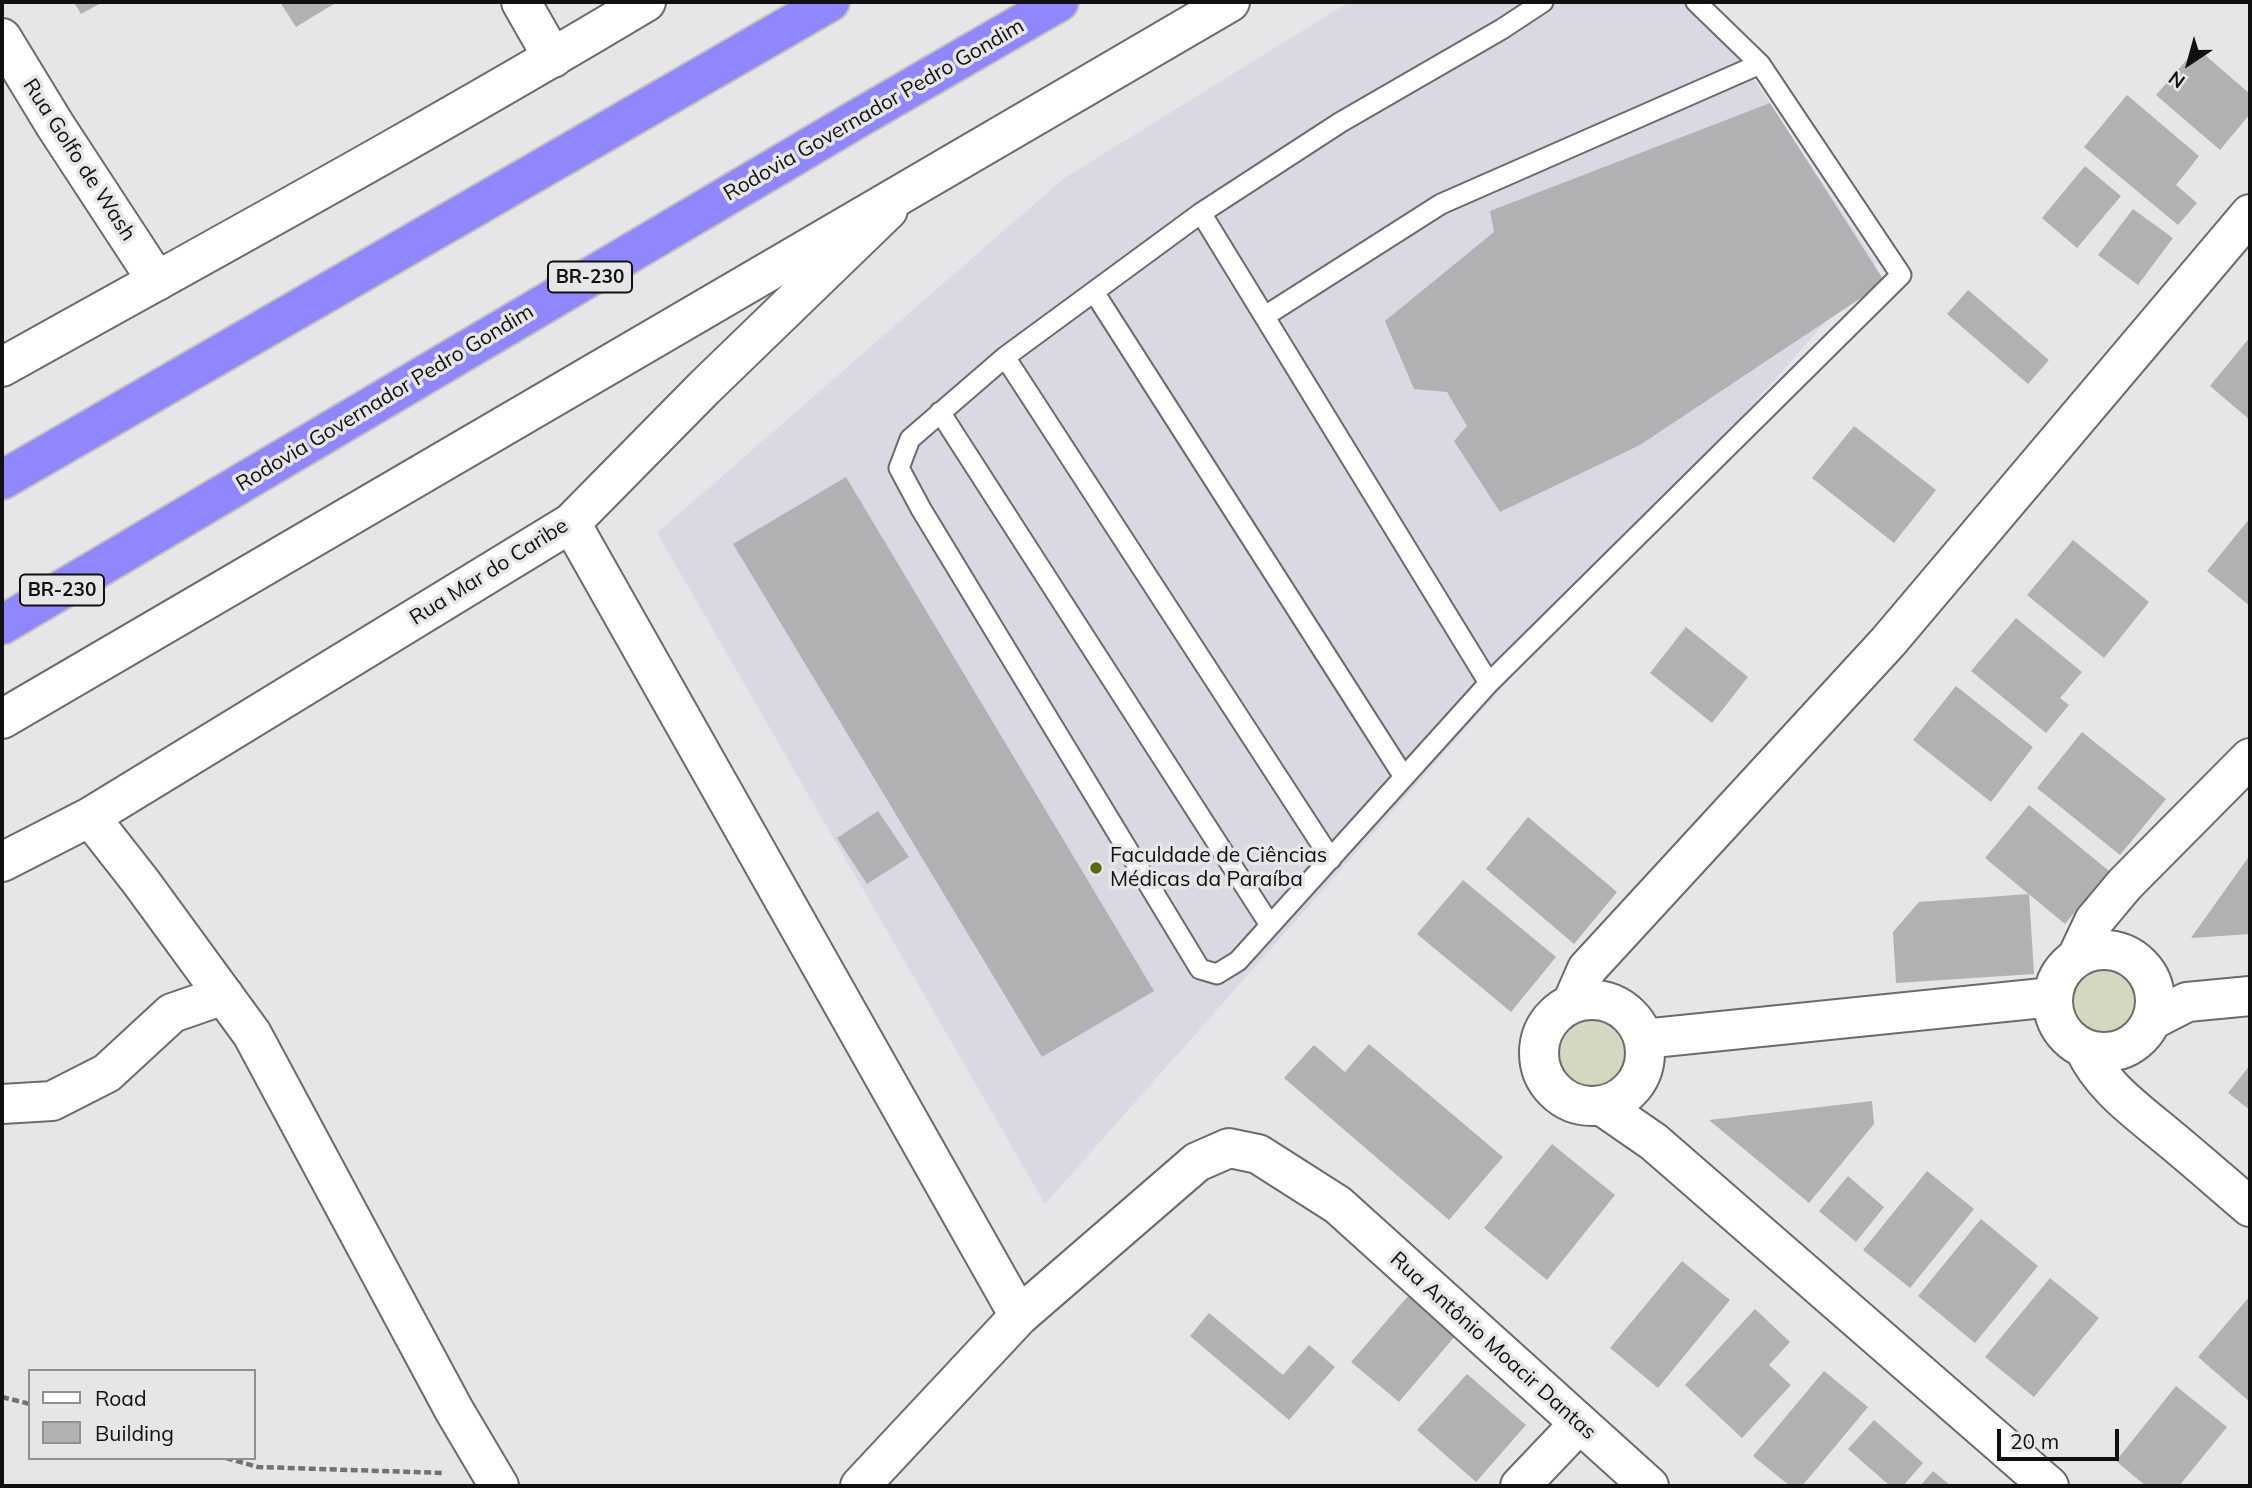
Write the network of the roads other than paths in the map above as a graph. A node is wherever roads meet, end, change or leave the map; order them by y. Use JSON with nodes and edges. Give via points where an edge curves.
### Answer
{"nodes":[{"id":1,"x":521,"y":2,"type":"edge"},
{"id":2,"x":646,"y":2,"type":"edge"},
{"id":3,"x":830,"y":2,"type":"edge"},
{"id":4,"x":1059,"y":2,"type":"edge"},
{"id":5,"x":1230,"y":2,"type":"edge"},
{"id":6,"x":1543,"y":2,"type":"edge"},
{"id":7,"x":1696,"y":2,"type":"edge"},
{"id":8,"x":2,"y":38,"type":"edge"},
{"id":9,"x":553,"y":58,"type":"junction"},
{"id":10,"x":1760,"y":64,"type":"junction"},
{"id":11,"x":907,"y":191,"type":"junction"},
{"id":12,"x":1202,"y":213,"type":"junction"},
{"id":13,"x":2250,"y":214,"type":"edge"},
{"id":14,"x":157,"y":281,"type":"junction"},
{"id":15,"x":1094,"y":292,"type":"junction"},
{"id":16,"x":1265,"y":316,"type":"junction"},
{"id":17,"x":1005,"y":357,"type":"junction"},
{"id":18,"x":2,"y":367,"type":"edge"},
{"id":19,"x":940,"y":412,"type":"junction"},
{"id":20,"x":2,"y":480,"type":"edge"},
{"id":21,"x":571,"y":523,"type":"junction"},
{"id":22,"x":2,"y":625,"type":"edge"},
{"id":23,"x":1489,"y":683,"type":"junction"},
{"id":24,"x":2,"y":719,"type":"edge"},
{"id":25,"x":2250,"y":758,"type":"edge"},
{"id":26,"x":1404,"y":777,"type":"junction"},
{"id":27,"x":90,"y":817,"type":"junction"},
{"id":28,"x":1331,"y":859,"type":"junction"},
{"id":29,"x":2,"y":862,"type":"edge"},
{"id":30,"x":1270,"y":925,"type":"junction"},
{"id":31,"x":2095,"y":954,"type":"junction"},
{"id":32,"x":223,"y":995,"type":"junction"},
{"id":33,"x":2250,"y":996,"type":"edge"},
{"id":34,"x":2053,"y":997,"type":"junction"},
{"id":35,"x":1589,"y":1003,"type":"junction"},
{"id":36,"x":2165,"y":1003,"type":"junction"},
{"id":37,"x":1643,"y":1039,"type":"junction"},
{"id":38,"x":2084,"y":1048,"type":"junction"},
{"id":39,"x":2124,"y":1049,"type":"junction"},
{"id":40,"x":1617,"y":1097,"type":"junction"},
{"id":41,"x":2,"y":1104,"type":"edge"},
{"id":42,"x":2136,"y":1110,"type":"junction"},
{"id":43,"x":2250,"y":1207,"type":"edge"},
{"id":44,"x":1019,"y":1315,"type":"junction"},
{"id":45,"x":1578,"y":1425,"type":"junction"},
{"id":46,"x":495,"y":1481,"type":"edge"},
{"id":47,"x":860,"y":1486,"type":"edge"},
{"id":48,"x":1520,"y":1486,"type":"edge"},
{"id":49,"x":1648,"y":1486,"type":"edge"},
{"id":50,"x":2049,"y":1486,"type":"edge"}],
"edges":[{"from":1,"to":9,"type":"street"},
{"from":2,"to":9,"type":"street"},
{"from":3,"to":20,"type":"highway"},
{"from":4,"to":22,"type":"highway","name":"Rodovia Governador Pedro Gondim","number":"BR-230"},
{"from":5,"to":11,"type":"street"},
{"from":6,"to":12,"type":"lane","via":[[1341,122]]},
{"from":7,"to":10,"type":"lane"},
{"from":8,"to":14,"type":"street","name":"Rua Golfo de Wash"},
{"from":9,"to":14,"type":"street"},
{"from":10,"to":16,"type":"lane","via":[[1441,204]]},
{"from":10,"to":23,"type":"lane","via":[[1901,275]]},
{"from":11,"to":21,"type":"street","name":"Rua Mar do Caribe"},
{"from":11,"to":24,"type":"street"},
{"from":12,"to":15,"type":"lane"},
{"from":12,"to":16,"type":"lane"},
{"from":13,"to":35,"type":"street","via":[[1888,642],[1613,940]]},
{"from":14,"to":18,"type":"street"},
{"from":15,"to":17,"type":"lane"},
{"from":15,"to":26,"type":"lane"},
{"from":16,"to":23,"type":"lane"},
{"from":17,"to":19,"type":"lane"},
{"from":17,"to":28,"type":"lane"},
{"from":19,"to":30,"type":"lane"},
{"from":19,"to":30,"type":"lane","via":[[910,439],[899,468],[1200,969],[1217,974],[1238,961]]},
{"from":21,"to":27,"type":"street","name":"Rua Mar do Caribe"},
{"from":21,"to":44,"type":"street"},
{"from":23,"to":26,"type":"lane"},
{"from":25,"to":31,"type":"street","via":[[2137,871],[2094,921]]},
{"from":26,"to":28,"type":"lane"},
{"from":27,"to":29,"type":"street","name":"Rua Mar do Caribe"},
{"from":27,"to":32,"type":"street"},
{"from":28,"to":30,"type":"lane"},
{"from":31,"to":34,"type":"street","via":[[2065,967]]},
{"from":31,"to":36,"type":"street","via":[[2127,955],[2140,963]]},
{"from":32,"to":41,"type":"street","via":[[172,1013],[107,1073],[51,1101]]},
{"from":32,"to":46,"type":"street","via":[[252,1034]]},
{"from":33,"to":36,"type":"street"},
{"from":34,"to":37,"type":"street"},
{"from":34,"to":38,"type":"street","via":[[2060,1028]]},
{"from":35,"to":37,"type":"street","via":[[1623,1010]]},
{"from":35,"to":40,"type":"street","via":[[1557,1012],[1546,1025],[1539,1042],[1543,1076],[1567,1101],[1584,1106]]},
{"from":36,"to":39,"type":"street","via":[[2142,1037]]},
{"from":37,"to":40,"type":"street","via":[[1641,1073]]},
{"from":38,"to":39,"type":"street","via":[[2104,1053]]},
{"from":38,"to":42,"type":"street","via":[[2103,1079]]},
{"from":39,"to":42,"type":"street"},
{"from":40,"to":50,"type":"street","via":[[1654,1142]]},
{"from":42,"to":43,"type":"street"},
{"from":44,"to":45,"type":"street","name":"Rua Antônio Moacir Dantas","via":[[1198,1162],[1229,1148],[1258,1154],[1338,1205]]},
{"from":44,"to":47,"type":"street","name":"Rua Antônio Moacir Dantas"},
{"from":45,"to":48,"type":"street"},
{"from":45,"to":49,"type":"street","name":"Rua Antônio Moacir Dantas"}]}
